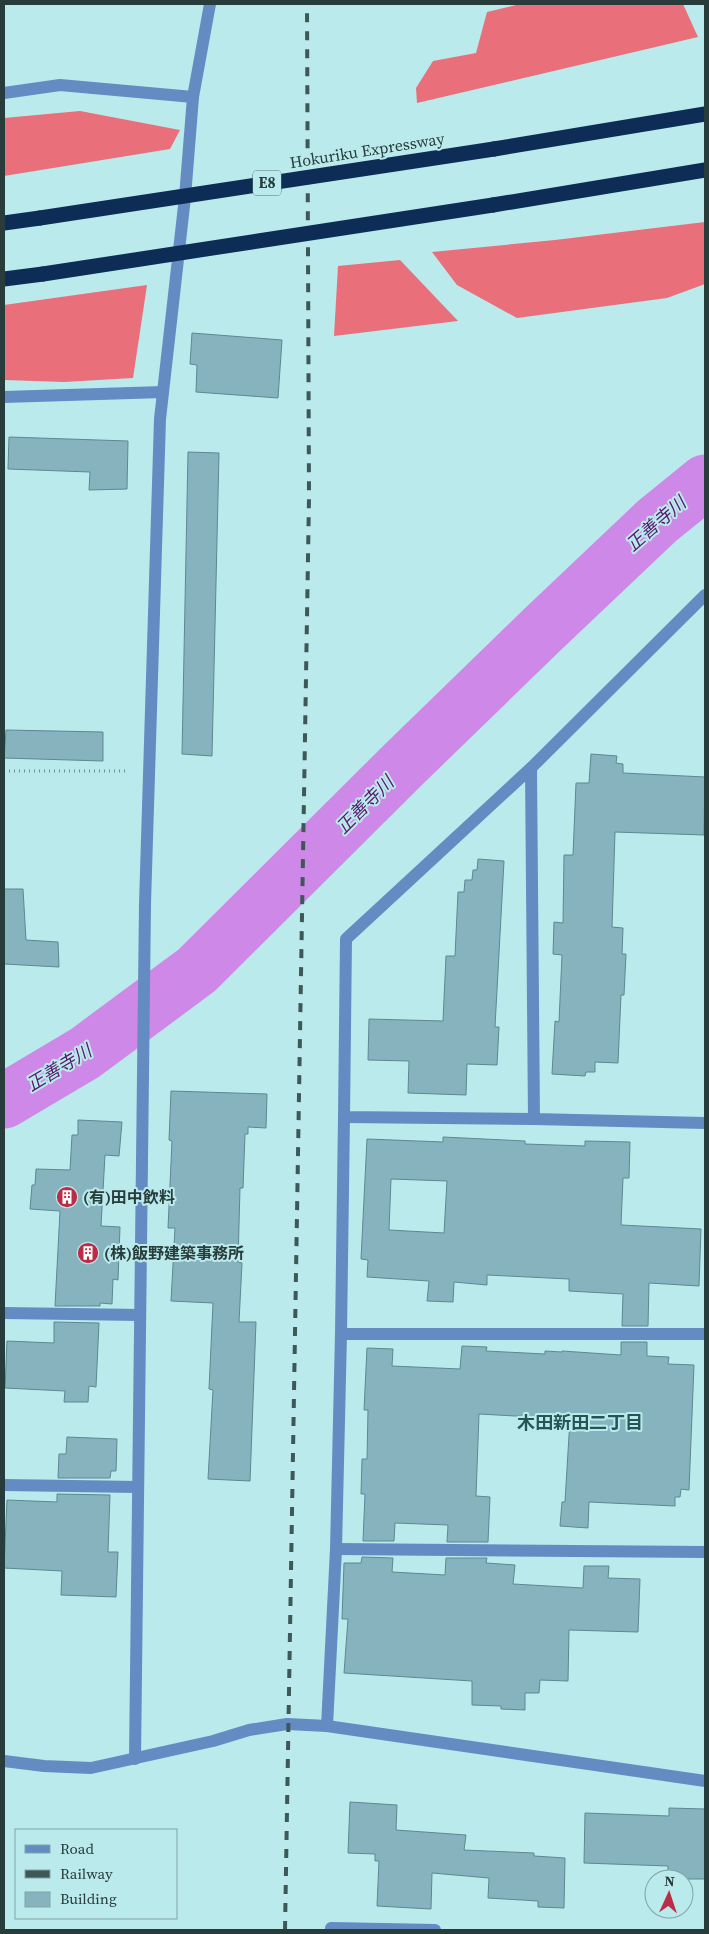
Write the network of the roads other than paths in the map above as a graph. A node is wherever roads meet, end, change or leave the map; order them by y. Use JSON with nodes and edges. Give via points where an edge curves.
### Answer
{"nodes":[{"id":1,"x":210,"y":4,"type":"edge"},
{"id":2,"x":4,"y":93,"type":"edge"},
{"id":3,"x":193,"y":97,"type":"junction"},
{"id":4,"x":705,"y":114,"type":"edge"},
{"id":5,"x":705,"y":170,"type":"edge"},
{"id":6,"x":4,"y":223,"type":"edge"},
{"id":7,"x":4,"y":279,"type":"edge"},
{"id":8,"x":163,"y":392,"type":"junction"},
{"id":9,"x":4,"y":397,"type":"edge"},
{"id":10,"x":705,"y":595,"type":"edge"},
{"id":11,"x":530,"y":768,"type":"junction"},
{"id":12,"x":344,"y":1117,"type":"junction"},
{"id":13,"x":534,"y":1119,"type":"junction"},
{"id":14,"x":705,"y":1123,"type":"edge"},
{"id":15,"x":4,"y":1313,"type":"edge"},
{"id":16,"x":140,"y":1315,"type":"junction"},
{"id":17,"x":341,"y":1334,"type":"junction"},
{"id":18,"x":705,"y":1334,"type":"edge"},
{"id":19,"x":4,"y":1485,"type":"edge"},
{"id":20,"x":138,"y":1487,"type":"junction"},
{"id":21,"x":336,"y":1549,"type":"junction"},
{"id":22,"x":705,"y":1552,"type":"edge"},
{"id":23,"x":327,"y":1726,"type":"junction"},
{"id":24,"x":135,"y":1759,"type":"junction"},
{"id":25,"x":4,"y":1761,"type":"edge"},
{"id":26,"x":705,"y":1780,"type":"edge"},
{"id":27,"x":331,"y":1930,"type":"edge"},
{"id":28,"x":435,"y":1930,"type":"edge"}],
"edges":[{"from":1,"to":3,"type":"street"},
{"from":2,"to":3,"type":"street","via":[[60,85]]},
{"from":3,"to":8,"type":"street"},
{"from":4,"to":6,"type":"highway","name":"Hokuriku Expressway","number":"E8","bridge":true},
{"from":5,"to":7,"type":"highway","bridge":true},
{"from":8,"to":9,"type":"street"},
{"from":8,"to":16,"type":"street","via":[[145,904]]},
{"from":10,"to":11,"type":"street"},
{"from":11,"to":12,"type":"street","via":[[346,939]]},
{"from":11,"to":13,"type":"street"},
{"from":12,"to":13,"type":"street"},
{"from":12,"to":17,"type":"street"},
{"from":13,"to":14,"type":"street"},
{"from":15,"to":16,"type":"street"},
{"from":16,"to":20,"type":"street"},
{"from":17,"to":18,"type":"street"},
{"from":17,"to":21,"type":"street"},
{"from":19,"to":20,"type":"street"},
{"from":20,"to":24,"type":"street"},
{"from":21,"to":22,"type":"street"},
{"from":21,"to":23,"type":"street"},
{"from":23,"to":24,"type":"street","via":[[287,1724],[259,1728]]},
{"from":23,"to":26,"type":"street"},
{"from":24,"to":25,"type":"street","via":[[91,1768]]},
{"from":27,"to":28,"type":"street"}]}
